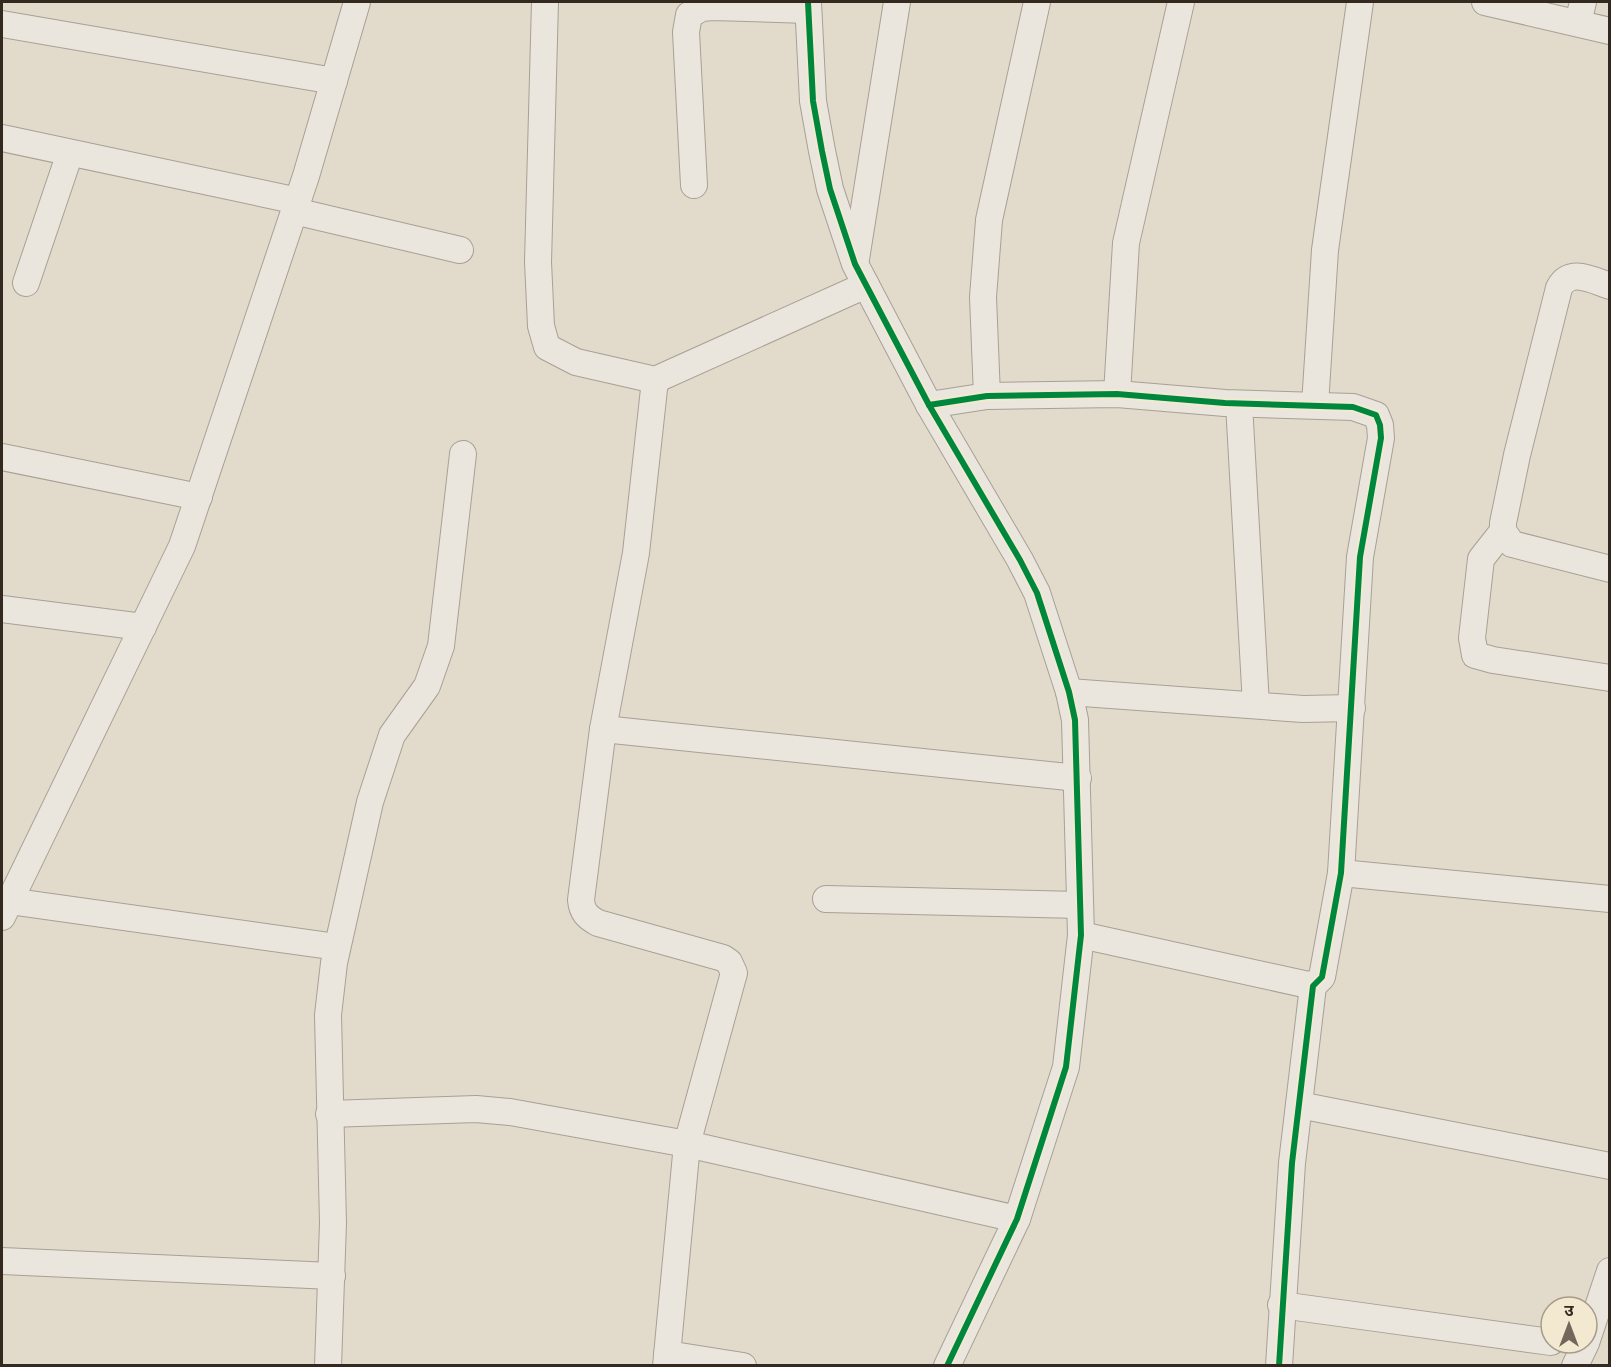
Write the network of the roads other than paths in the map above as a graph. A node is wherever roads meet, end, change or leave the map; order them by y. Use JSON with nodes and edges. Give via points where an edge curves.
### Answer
{"nodes":[{"id":1,"x":357,"y":2,"type":"edge"},
{"id":2,"x":544,"y":2,"type":"edge"},
{"id":3,"x":897,"y":2,"type":"edge"},
{"id":4,"x":1037,"y":2,"type":"edge"},
{"id":5,"x":1180,"y":2,"type":"edge"},
{"id":6,"x":1360,"y":2,"type":"edge"},
{"id":7,"x":1485,"y":2,"type":"edge"},
{"id":8,"x":808,"y":6,"type":"edge"},
{"id":9,"x":1580,"y":12,"type":"edge"},
{"id":10,"x":2,"y":24,"type":"edge"},
{"id":11,"x":1610,"y":31,"type":"edge"},
{"id":12,"x":334,"y":81,"type":"junction"},
{"id":13,"x":2,"y":138,"type":"edge"},
{"id":14,"x":70,"y":153,"type":"junction"},
{"id":15,"x":694,"y":185,"type":"dead end"},
{"id":16,"x":296,"y":206,"type":"junction"},
{"id":17,"x":460,"y":250,"type":"dead end"},
{"id":18,"x":860,"y":274,"type":"junction"},
{"id":19,"x":26,"y":283,"type":"dead end"},
{"id":20,"x":1610,"y":286,"type":"edge"},
{"id":21,"x":655,"y":380,"type":"junction"},
{"id":22,"x":1117,"y":394,"type":"junction"},
{"id":23,"x":987,"y":396,"type":"junction"},
{"id":24,"x":1239,"y":404,"type":"junction"},
{"id":25,"x":929,"y":405,"type":"junction"},
{"id":26,"x":1316,"y":405,"type":"junction"},
{"id":27,"x":463,"y":454,"type":"dead end"},
{"id":28,"x":2,"y":457,"type":"edge"},
{"id":29,"x":199,"y":497,"type":"junction"},
{"id":30,"x":1503,"y":531,"type":"junction"},
{"id":31,"x":1610,"y":569,"type":"edge"},
{"id":32,"x":2,"y":609,"type":"edge"},
{"id":33,"x":143,"y":627,"type":"junction"},
{"id":34,"x":1610,"y":678,"type":"edge"},
{"id":35,"x":1069,"y":692,"type":"junction"},
{"id":36,"x":1256,"y":705,"type":"junction"},
{"id":37,"x":1352,"y":708,"type":"junction"},
{"id":38,"x":603,"y":729,"type":"junction"},
{"id":39,"x":1078,"y":778,"type":"junction"},
{"id":40,"x":1341,"y":873,"type":"junction"},
{"id":41,"x":826,"y":899,"type":"dead end"},
{"id":42,"x":1610,"y":899,"type":"edge"},
{"id":43,"x":1080,"y":905,"type":"junction"},
{"id":44,"x":5,"y":909,"type":"edge"},
{"id":45,"x":1081,"y":935,"type":"junction"},
{"id":46,"x":337,"y":947,"type":"junction"},
{"id":47,"x":1313,"y":986,"type":"junction"},
{"id":48,"x":1299,"y":1105,"type":"junction"},
{"id":49,"x":329,"y":1114,"type":"junction"},
{"id":50,"x":687,"y":1144,"type":"junction"},
{"id":51,"x":1610,"y":1166,"type":"edge"},
{"id":52,"x":1017,"y":1219,"type":"junction"},
{"id":53,"x":2,"y":1261,"type":"edge"},
{"id":54,"x":1610,"y":1271,"type":"edge"},
{"id":55,"x":332,"y":1276,"type":"junction"},
{"id":56,"x":1599,"y":1303,"type":"edge"},
{"id":57,"x":1281,"y":1305,"type":"junction"},
{"id":58,"x":1539,"y":1340,"type":"edge"},
{"id":59,"x":667,"y":1360,"type":"edge"},
{"id":60,"x":328,"y":1365,"type":"edge"},
{"id":61,"x":743,"y":1365,"type":"edge"},
{"id":62,"x":947,"y":1365,"type":"edge"},
{"id":63,"x":1278,"y":1365,"type":"edge"}],
"edges":[{"from":1,"to":12,"type":"street"},
{"from":2,"to":21,"type":"street","via":[[538,262],[544,338],[547,347],[576,362]]},
{"from":3,"to":18,"type":"street"},
{"from":4,"to":23,"type":"street","via":[[989,220],[983,297]]},
{"from":5,"to":22,"type":"street","via":[[1126,243]]},
{"from":6,"to":26,"type":"street","via":[[1325,250]]},
{"from":7,"to":9,"type":"street"},
{"from":8,"to":15,"type":"street","via":[[713,7],[689,15],[686,32]]},
{"from":8,"to":18,"type":"street","via":[[813,101],[822,151],[830,189]]},
{"from":9,"to":11,"type":"street"},
{"from":10,"to":12,"type":"street"},
{"from":12,"to":16,"type":"street"},
{"from":13,"to":14,"type":"street"},
{"from":14,"to":16,"type":"street"},
{"from":14,"to":19,"type":"street"},
{"from":16,"to":17,"type":"street"},
{"from":16,"to":29,"type":"street"},
{"from":18,"to":21,"type":"street"},
{"from":18,"to":25,"type":"street"},
{"from":20,"to":30,"type":"street","via":[[1578,276],[1569,277],[1559,288],[1517,455]]},
{"from":21,"to":38,"type":"street","via":[[636,553]]},
{"from":22,"to":23,"type":"street"},
{"from":22,"to":24,"type":"street"},
{"from":23,"to":25,"type":"street"},
{"from":24,"to":26,"type":"street"},
{"from":24,"to":36,"type":"street"},
{"from":25,"to":35,"type":"street","via":[[1033,585]]},
{"from":26,"to":37,"type":"street","via":[[1365,410],[1376,415],[1380,426],[1360,556]]},
{"from":27,"to":46,"type":"street","via":[[441,646],[427,686],[392,735],[370,802]]},
{"from":28,"to":29,"type":"street"},
{"from":29,"to":33,"type":"street","via":[[182,546]]},
{"from":30,"to":31,"type":"street","via":[[1512,544],[1520,547]]},
{"from":30,"to":34,"type":"street","via":[[1481,558],[1472,638],[1475,655]]},
{"from":32,"to":33,"type":"street"},
{"from":33,"to":44,"type":"street"},
{"from":35,"to":36,"type":"street"},
{"from":35,"to":39,"type":"street","via":[[1075,720]]},
{"from":36,"to":37,"type":"street"},
{"from":37,"to":40,"type":"street"},
{"from":38,"to":39,"type":"street"},
{"from":38,"to":50,"type":"street","via":[[581,890],[582,909],[598,923],[712,954],[733,966],[732,982]]},
{"from":39,"to":43,"type":"street"},
{"from":40,"to":42,"type":"street"},
{"from":40,"to":47,"type":"street","via":[[1322,977]]},
{"from":41,"to":43,"type":"street"},
{"from":43,"to":45,"type":"street"},
{"from":44,"to":46,"type":"street"},
{"from":45,"to":47,"type":"street"},
{"from":45,"to":52,"type":"street","via":[[1066,1067]]},
{"from":46,"to":49,"type":"street","via":[[328,1016]]},
{"from":47,"to":48,"type":"street"},
{"from":48,"to":51,"type":"street"},
{"from":48,"to":57,"type":"street"},
{"from":49,"to":50,"type":"street","via":[[487,1110]]},
{"from":49,"to":55,"type":"street"},
{"from":50,"to":52,"type":"street"},
{"from":50,"to":59,"type":"street"},
{"from":52,"to":62,"type":"street"},
{"from":53,"to":55,"type":"street"},
{"from":54,"to":56,"type":"street"},
{"from":55,"to":60,"type":"street"},
{"from":57,"to":58,"type":"street"},
{"from":57,"to":63,"type":"street"},
{"from":59,"to":61,"type":"street"}]}
